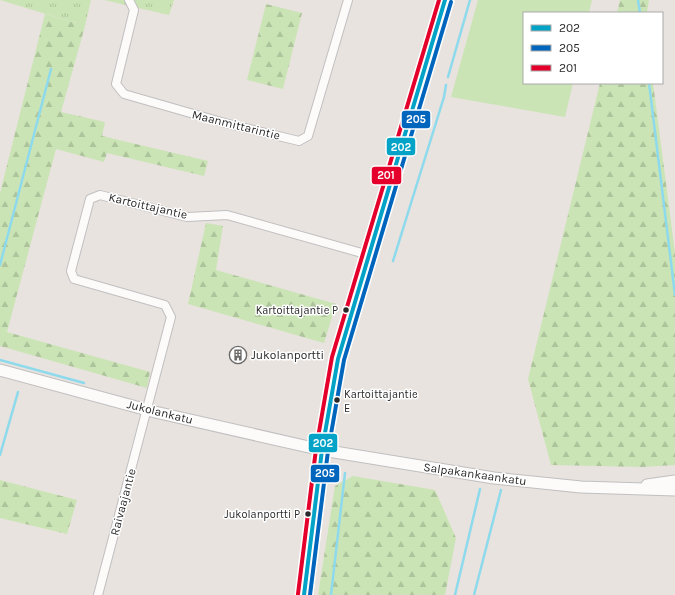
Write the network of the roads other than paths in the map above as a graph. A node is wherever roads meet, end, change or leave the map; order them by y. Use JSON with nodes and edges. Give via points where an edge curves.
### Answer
{"nodes":[{"id":1,"x":129,"y":0,"type":"edge"},
{"id":2,"x":348,"y":0,"type":"edge"},
{"id":3,"x":445,"y":0,"type":"edge"},
{"id":4,"x":369,"y":254,"type":"junction"},
{"id":5,"x":0,"y":370,"type":"edge"},
{"id":6,"x":147,"y":409,"type":"junction"},
{"id":7,"x":322,"y":450,"type":"junction"},
{"id":8,"x":675,"y":481,"type":"edge"},
{"id":9,"x":629,"y":489,"type":"junction"},
{"id":10,"x":675,"y":490,"type":"edge"},
{"id":11,"x":98,"y":595,"type":"edge"},
{"id":12,"x":304,"y":595,"type":"edge"}],
"edges":[{"from":1,"to":2,"type":"street","name":"Maanmittarintie","via":[[134,10],[116,84],[124,94],[299,141],[308,136]]},
{"from":3,"to":4,"type":"street"},
{"from":4,"to":6,"type":"street","name":"Kartoittajantie","via":[[227,215],[187,217],[100,195],[90,199],[71,272],[74,279],[165,305],[171,317]]},
{"from":4,"to":7,"type":"street","via":[[338,359]]},
{"from":5,"to":6,"type":"main road","name":"Jukolankatu"},
{"from":6,"to":7,"type":"main road","name":"Jukolankatu"},
{"from":6,"to":11,"type":"street","name":"Raivaajantie"},
{"from":7,"to":9,"type":"main road","name":"Salpakankaankatu","via":[[494,478]]},
{"from":7,"to":12,"type":"street"},
{"from":8,"to":9,"type":"main road","name":"Salpakankaankatu"},
{"from":9,"to":10,"type":"main road","name":"Salpakankaankatu"}]}
